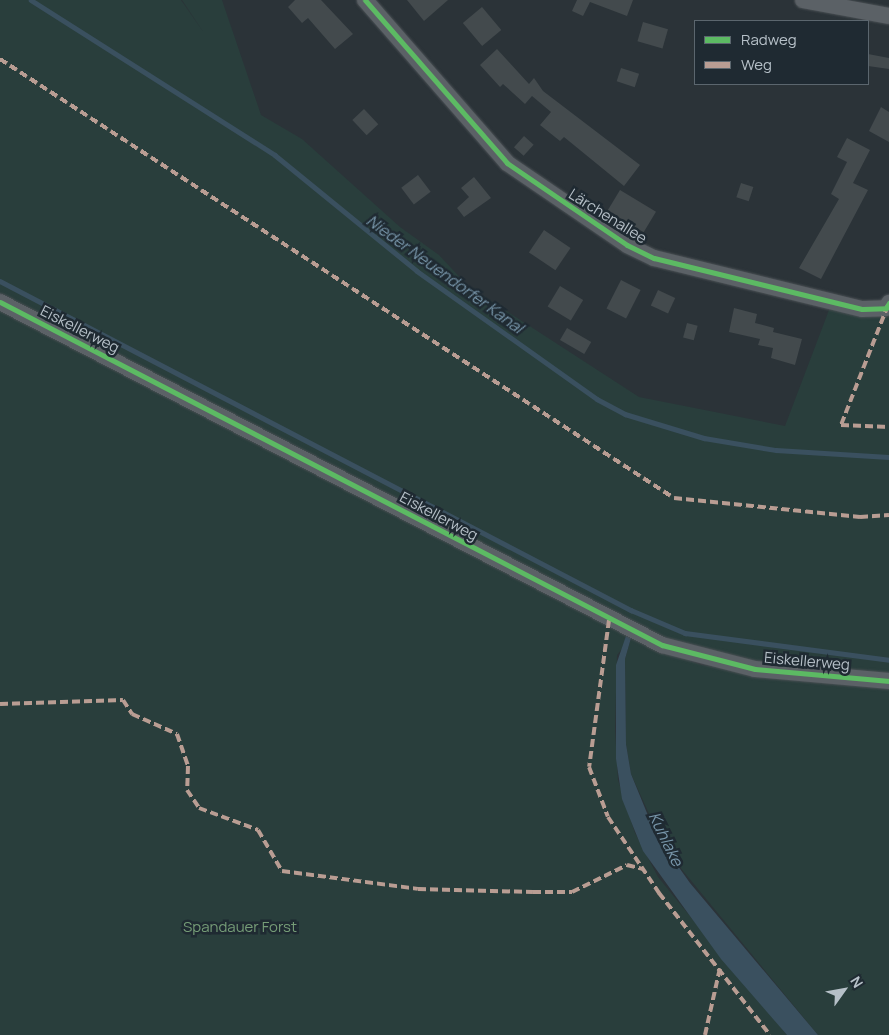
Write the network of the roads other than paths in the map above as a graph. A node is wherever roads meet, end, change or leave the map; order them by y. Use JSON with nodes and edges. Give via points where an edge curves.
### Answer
{"nodes":[{"id":1,"x":365,"y":0,"type":"edge"},
{"id":2,"x":803,"y":0,"type":"edge"},
{"id":3,"x":851,"y":4,"type":"edge"},
{"id":4,"x":889,"y":16,"type":"edge"},
{"id":5,"x":0,"y":302,"type":"edge"},
{"id":6,"x":888,"y":306,"type":"edge"},
{"id":7,"x":889,"y":681,"type":"edge"}],
"edges":[{"from":1,"to":6,"type":"street","name":"Lärchenallee","via":[[507,163],[627,245],[654,258],[862,309]]},
{"from":2,"to":3,"type":"street"},
{"from":3,"to":4,"type":"street"},
{"from":5,"to":7,"type":"street","name":"Eiskellerweg","via":[[662,644],[755,669]]}]}
